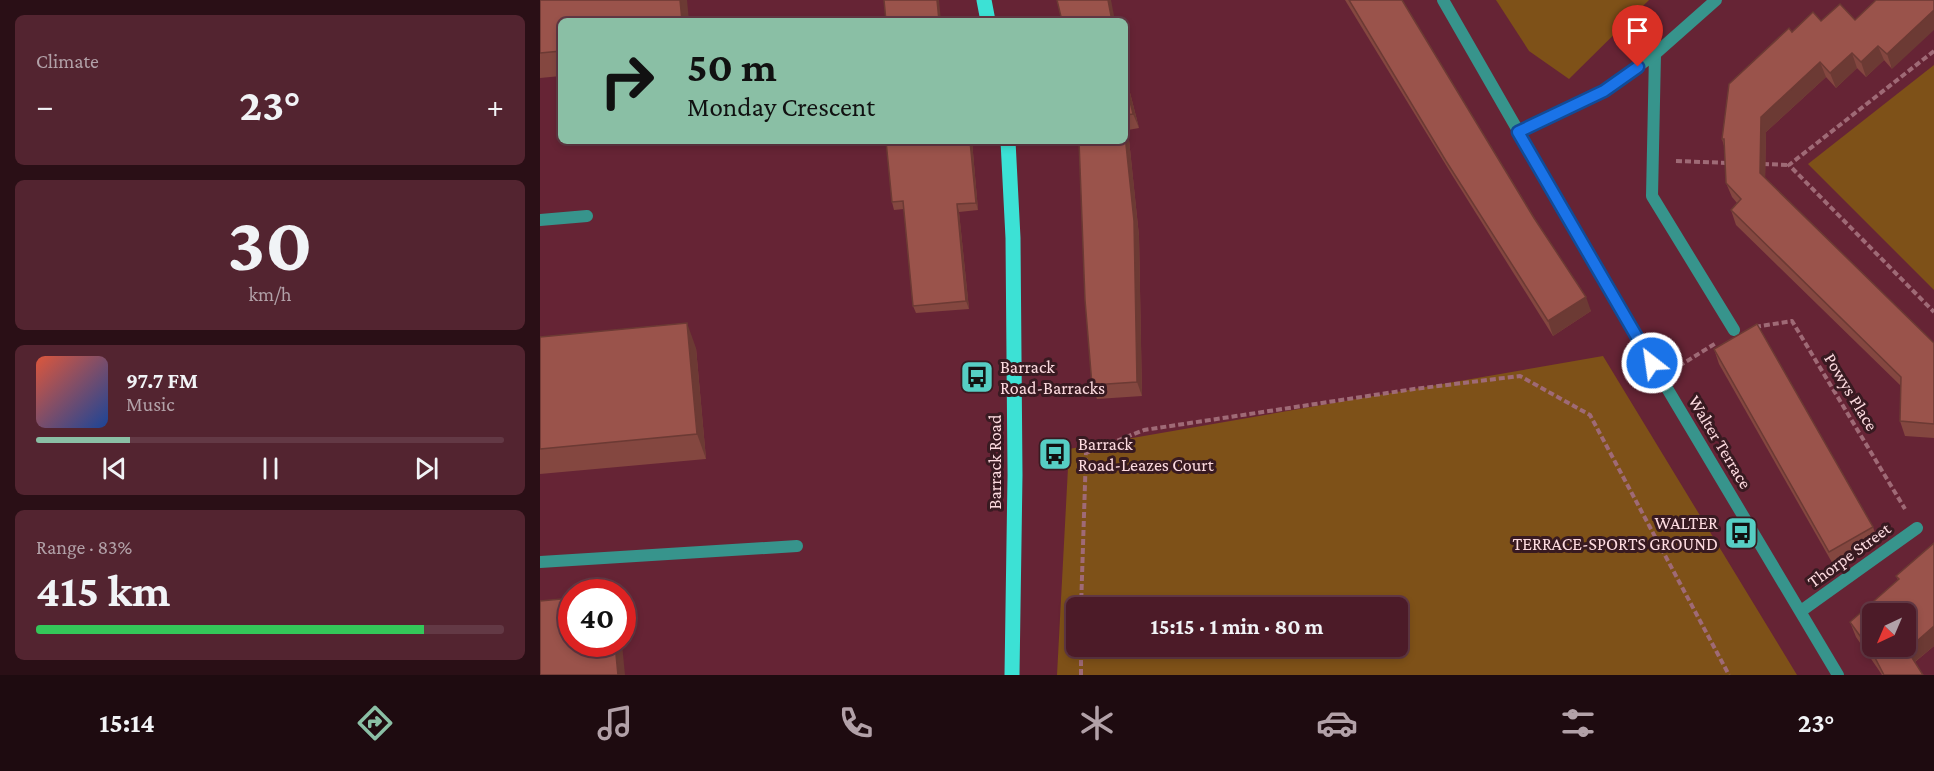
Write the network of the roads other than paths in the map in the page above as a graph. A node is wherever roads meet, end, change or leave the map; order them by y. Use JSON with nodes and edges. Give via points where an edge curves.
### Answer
{"nodes":[{"id":1,"x":984,"y":0,"type":"edge"},
{"id":2,"x":1443,"y":0,"type":"edge"},
{"id":3,"x":1716,"y":0,"type":"edge"},
{"id":4,"x":987,"y":18,"type":"edge"},
{"id":5,"x":1654,"y":54,"type":"junction"},
{"id":6,"x":1518,"y":132,"type":"junction"},
{"id":7,"x":1008,"y":144,"type":"edge"},
{"id":8,"x":587,"y":216,"type":"dead end"},
{"id":9,"x":540,"y":220,"type":"edge"},
{"id":10,"x":1734,"y":330,"type":"road end"},
{"id":11,"x":1917,"y":528,"type":"road end"},
{"id":12,"x":797,"y":546,"type":"dead end"},
{"id":13,"x":540,"y":562,"type":"edge"},
{"id":14,"x":1802,"y":611,"type":"junction"},
{"id":15,"x":1012,"y":675,"type":"edge"},
{"id":16,"x":1838,"y":675,"type":"edge"}],
"edges":[{"from":1,"to":4,"type":"main road"},
{"from":2,"to":6,"type":"street","name":"Walter Terrace"},
{"from":3,"to":5,"type":"street"},
{"from":5,"to":6,"type":"street","via":[[1604,91]]},
{"from":5,"to":10,"type":"street","via":[[1652,196]]},
{"from":6,"to":14,"type":"street","name":"Walter Terrace"},
{"from":7,"to":15,"type":"main road","name":"Barrack Road","via":[[1015,475]]},
{"from":8,"to":9,"type":"street"},
{"from":11,"to":14,"type":"street","name":"Thorpe Street"},
{"from":12,"to":13,"type":"street"},
{"from":14,"to":16,"type":"street","name":"Walter Terrace"}]}
